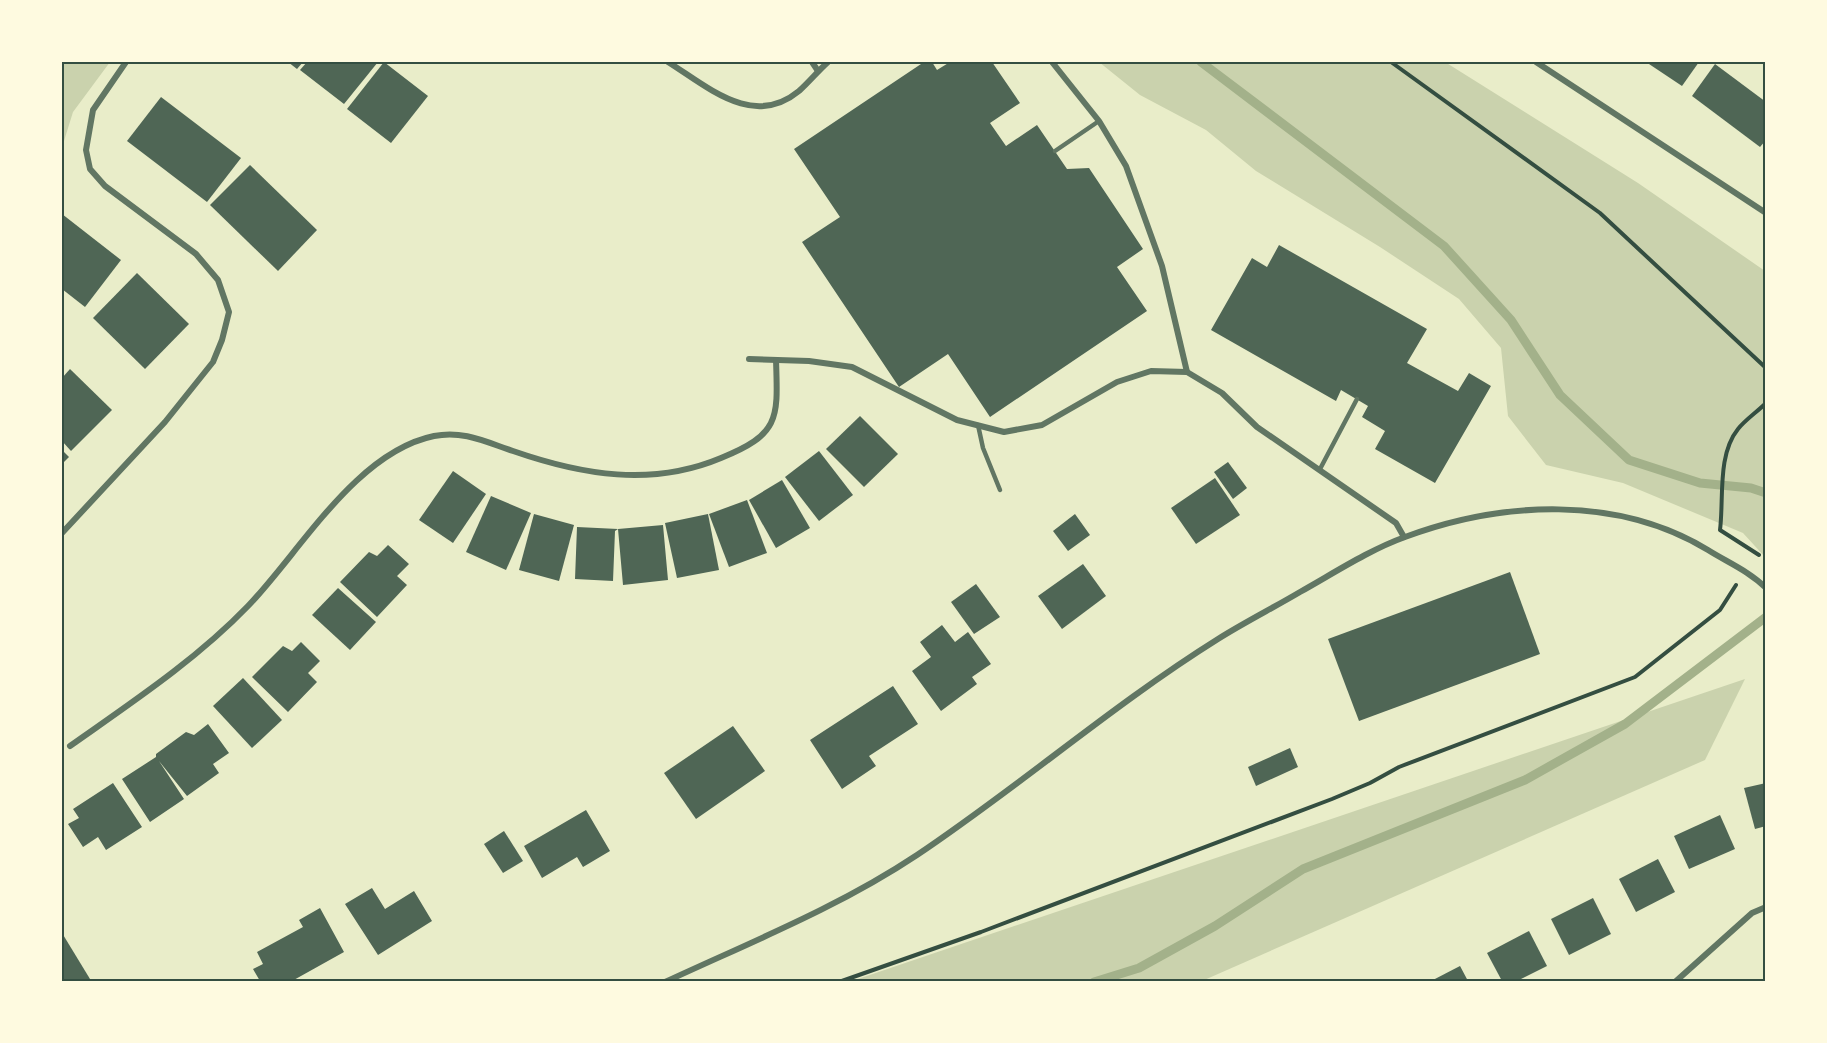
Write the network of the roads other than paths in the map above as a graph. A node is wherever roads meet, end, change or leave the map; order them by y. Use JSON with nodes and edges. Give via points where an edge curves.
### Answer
{"nodes":[{"id":1,"x":126,"y":62,"type":"edge"},
{"id":2,"x":668,"y":62,"type":"edge"},
{"id":3,"x":812,"y":62,"type":"edge"},
{"id":4,"x":828,"y":62,"type":"edge"},
{"id":5,"x":1052,"y":62,"type":"edge"},
{"id":6,"x":1536,"y":62,"type":"edge"},
{"id":7,"x":818,"y":71,"type":"junction"},
{"id":8,"x":1099,"y":122,"type":"junction"},
{"id":9,"x":1055,"y":151,"type":"dead end"},
{"id":10,"x":1766,"y":213,"type":"edge"},
{"id":11,"x":749,"y":359,"type":"dead end"},
{"id":12,"x":776,"y":360,"type":"junction"},
{"id":13,"x":1187,"y":372,"type":"junction"},
{"id":14,"x":1357,"y":399,"type":"dead end"},
{"id":15,"x":978,"y":425,"type":"junction"},
{"id":16,"x":1320,"y":469,"type":"junction"},
{"id":17,"x":1000,"y":490,"type":"dead end"},
{"id":18,"x":62,"y":533,"type":"edge"},
{"id":19,"x":1404,"y":537,"type":"junction"},
{"id":20,"x":1766,"y":588,"type":"edge"},
{"id":21,"x":70,"y":746,"type":"dead end"},
{"id":22,"x":1766,"y":907,"type":"edge"},
{"id":23,"x":665,"y":981,"type":"edge"},
{"id":24,"x":1675,"y":981,"type":"edge"}],
"edges":[{"from":1,"to":18,"type":"street","via":[[93,110],[86,150],[90,169],[105,186],[196,254],[218,280],[229,312],[213,362],[165,422]]},
{"from":2,"to":7,"type":"street","via":[[731,102],[755,108],[777,105]]},
{"from":3,"to":7,"type":"street"},
{"from":4,"to":7,"type":"street"},
{"from":5,"to":8,"type":"street"},
{"from":6,"to":10,"type":"street"},
{"from":8,"to":9,"type":"lane"},
{"from":8,"to":13,"type":"street","via":[[1126,166],[1162,266]]},
{"from":11,"to":12,"type":"street"},
{"from":12,"to":15,"type":"street","via":[[852,367],[957,420]]},
{"from":12,"to":21,"type":"street","via":[[778,401],[771,427],[747,448],[702,466],[644,477],[582,472],[467,434],[433,436],[395,452],[360,478],[248,606],[160,682]]},
{"from":13,"to":15,"type":"street","via":[[1150,371],[1117,382],[1042,425],[1004,432]]},
{"from":13,"to":16,"type":"street","via":[[1222,393],[1257,427]]},
{"from":14,"to":16,"type":"lane"},
{"from":15,"to":17,"type":"lane"},
{"from":16,"to":19,"type":"street","via":[[1395,523]]},
{"from":19,"to":20,"type":"street","via":[[1474,516],[1543,508],[1625,516],[1685,536]]},
{"from":19,"to":23,"type":"street","via":[[1217,639],[976,815],[853,894]]},
{"from":22,"to":24,"type":"street","via":[[1752,913]]}]}
